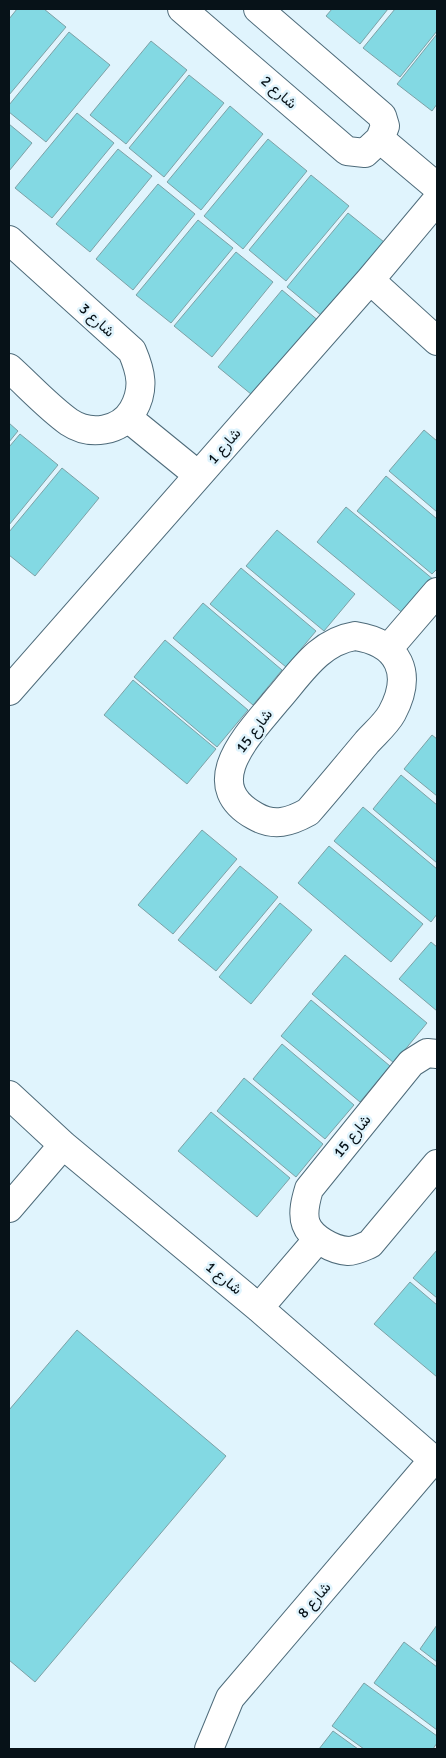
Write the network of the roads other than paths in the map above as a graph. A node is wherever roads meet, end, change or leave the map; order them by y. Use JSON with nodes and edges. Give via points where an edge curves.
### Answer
{"nodes":[{"id":1,"x":182,"y":9,"type":"edge"},
{"id":2,"x":258,"y":9,"type":"edge"},
{"id":3,"x":380,"y":139,"type":"junction"},
{"id":4,"x":437,"y":187,"type":"edge"},
{"id":5,"x":437,"y":200,"type":"edge"},
{"id":6,"x":9,"y":240,"type":"edge"},
{"id":7,"x":370,"y":280,"type":"junction"},
{"id":8,"x":437,"y":341,"type":"edge"},
{"id":9,"x":9,"y":368,"type":"edge"},
{"id":10,"x":128,"y":418,"type":"junction"},
{"id":11,"x":198,"y":475,"type":"junction"},
{"id":12,"x":437,"y":592,"type":"edge"},
{"id":13,"x":388,"y":649,"type":"junction"},
{"id":14,"x":9,"y":691,"type":"edge"},
{"id":15,"x":437,"y":1054,"type":"edge"},
{"id":16,"x":9,"y":1095,"type":"edge"},
{"id":17,"x":63,"y":1145,"type":"junction"},
{"id":18,"x":437,"y":1164,"type":"edge"},
{"id":19,"x":9,"y":1208,"type":"edge"},
{"id":20,"x":318,"y":1239,"type":"junction"},
{"id":21,"x":260,"y":1308,"type":"junction"},
{"id":22,"x":435,"y":1462,"type":"edge"},
{"id":23,"x":209,"y":1749,"type":"edge"}],
"edges":[{"from":1,"to":3,"type":"street","name":"شارع 2","via":[[348,151],[365,153]]},
{"from":2,"to":3,"type":"street","via":[[382,116],[385,126]]},
{"from":3,"to":4,"type":"street"},
{"from":5,"to":7,"type":"street","name":"شارع 1"},
{"from":6,"to":10,"type":"street","name":"شارع 3","via":[[132,352],[142,386],[138,402]]},
{"from":7,"to":8,"type":"street"},
{"from":7,"to":11,"type":"street","name":"شارع 1"},
{"from":9,"to":10,"type":"street","via":[[70,422],[88,430],[116,426]]},
{"from":10,"to":11,"type":"street"},
{"from":11,"to":14,"type":"street","name":"شارع 1"},
{"from":12,"to":13,"type":"street"},
{"from":13,"to":13,"type":"street","name":"شارع 15","via":[[373,639],[355,636],[338,639],[316,654],[238,747],[229,784],[234,799],[247,812],[264,821],[280,823],[308,812],[391,714],[401,691],[403,676],[398,661]]},
{"from":15,"to":20,"type":"street","name":"شارع 15","via":[[428,1053],[411,1063],[309,1189],[305,1205],[306,1224]]},
{"from":16,"to":17,"type":"street","name":"شارع 1"},
{"from":17,"to":19,"type":"street"},
{"from":17,"to":21,"type":"street","name":"شارع 1"},
{"from":18,"to":20,"type":"street","via":[[370,1244],[348,1251]]},
{"from":20,"to":21,"type":"street"},
{"from":21,"to":22,"type":"street","name":"شارع 1"},
{"from":22,"to":23,"type":"street","name":"شارع 8","via":[[230,1698]]}]}
